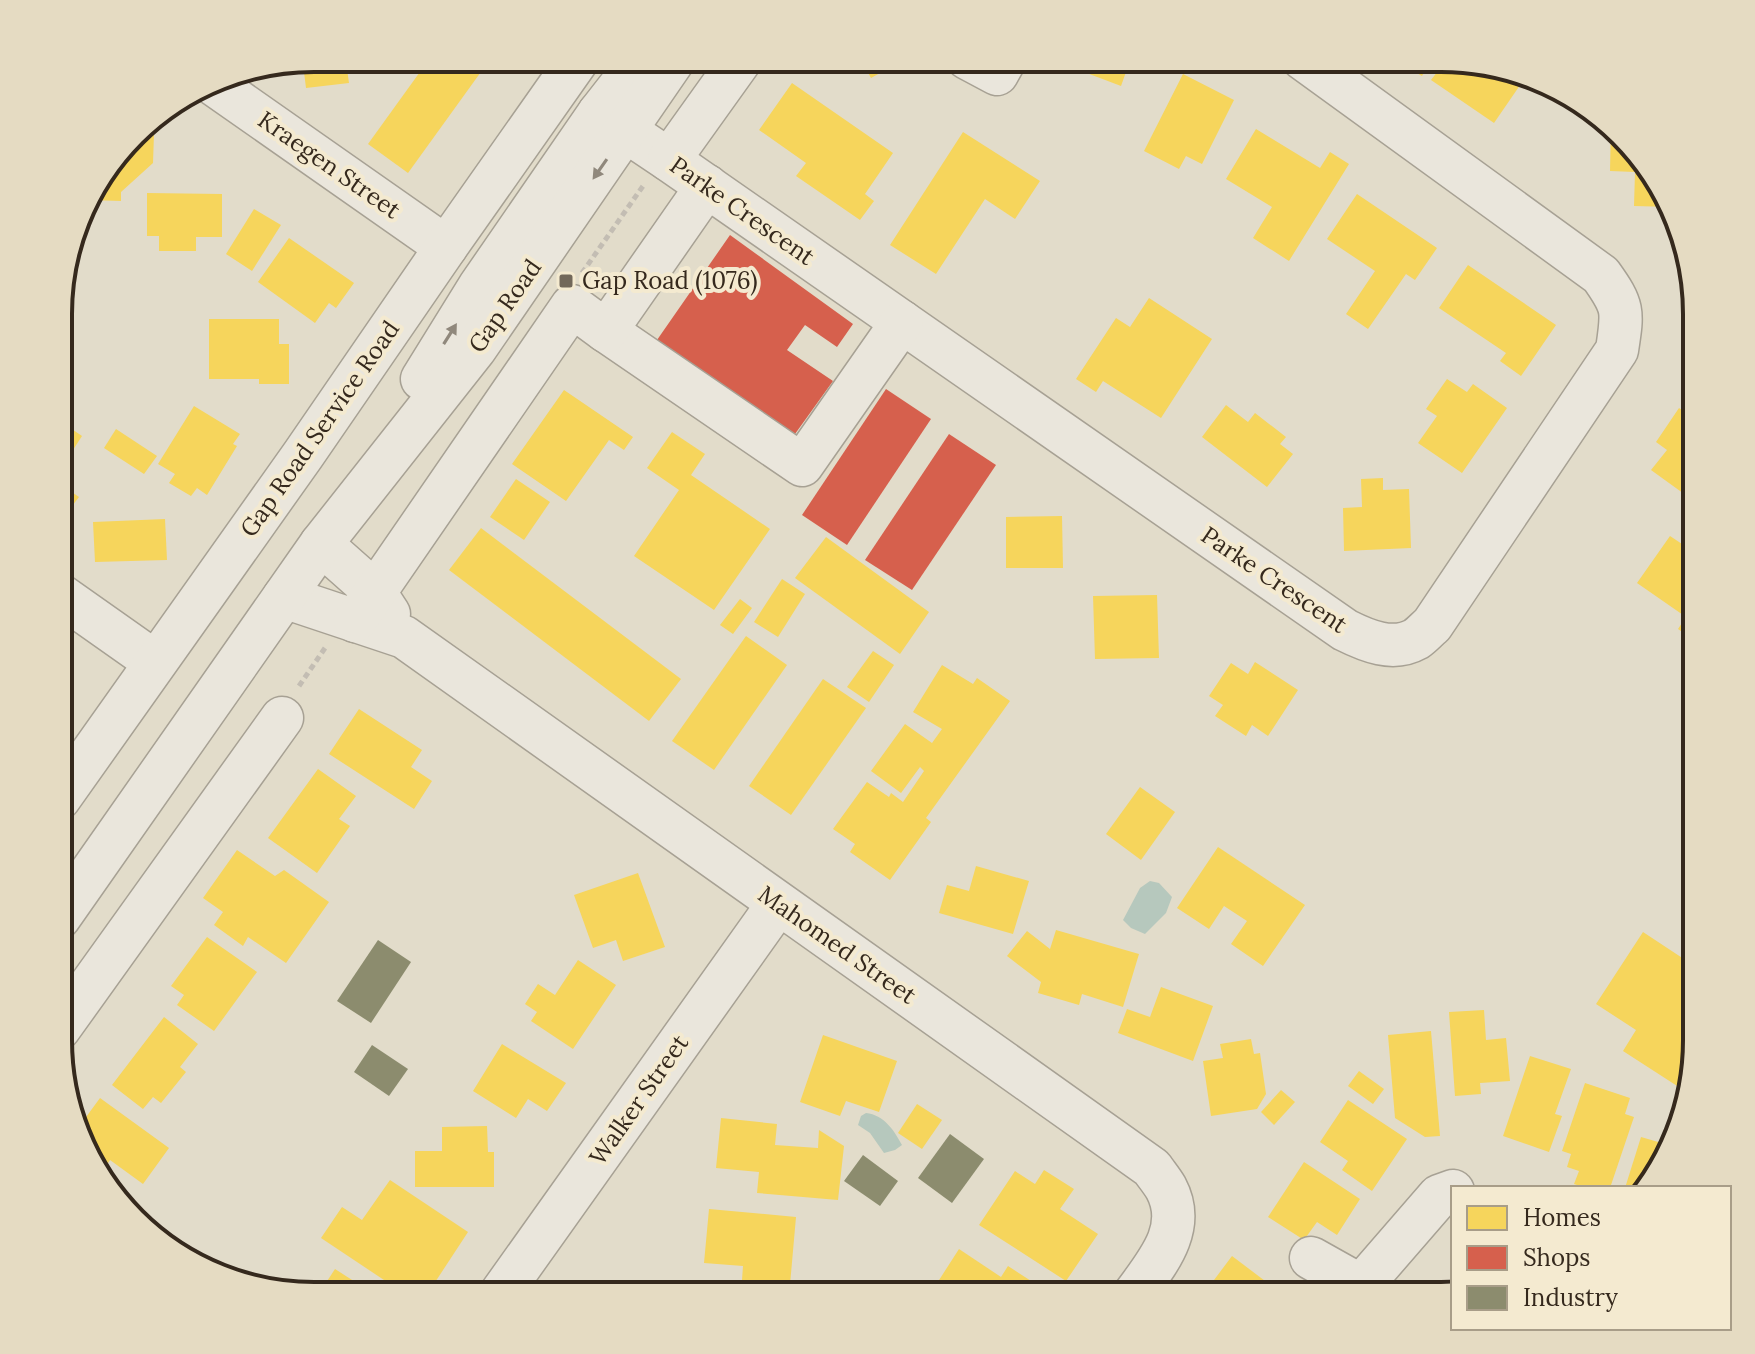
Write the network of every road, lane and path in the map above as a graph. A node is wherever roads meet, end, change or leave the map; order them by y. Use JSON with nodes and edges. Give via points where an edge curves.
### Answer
{"nodes":[{"id":1,"x":569,"y":72,"type":"edge"},
{"id":2,"x":636,"y":72,"type":"edge"},
{"id":3,"x":661,"y":72,"type":"edge"},
{"id":4,"x":731,"y":72,"type":"edge"},
{"id":5,"x":1323,"y":73,"type":"edge"},
{"id":6,"x":223,"y":91,"type":"edge"},
{"id":7,"x":613,"y":122,"type":"junction"},
{"id":8,"x":667,"y":158,"type":"junction"},
{"id":9,"x":707,"y":186,"type":"junction"},
{"id":10,"x":446,"y":247,"type":"junction"},
{"id":11,"x":572,"y":306,"type":"junction"},
{"id":12,"x":902,"y":322,"type":"junction"},
{"id":13,"x":606,"y":331,"type":"junction"},
{"id":14,"x":321,"y":544,"type":"junction"},
{"id":15,"x":284,"y":597,"type":"junction"},
{"id":16,"x":72,"y":604,"type":"edge"},
{"id":17,"x":358,"y":610,"type":"junction"},
{"id":18,"x":155,"y":662,"type":"junction"},
{"id":19,"x":282,"y":718,"type":"joint"},
{"id":20,"x":73,"y":780,"type":"edge"},
{"id":21,"x":73,"y":898,"type":"edge"},
{"id":22,"x":778,"y":904,"type":"junction"},
{"id":23,"x":73,"y":1010,"type":"edge"},
{"id":24,"x":1451,"y":1192,"type":"edge"},
{"id":25,"x":1311,"y":1258,"type":"dead end"},
{"id":26,"x":510,"y":1281,"type":"edge"},
{"id":27,"x":1143,"y":1282,"type":"edge"},
{"id":28,"x":1346,"y":1282,"type":"edge"},
{"id":29,"x":1367,"y":1282,"type":"edge"}],
"edges":[{"from":1,"to":10,"type":"street","name":"Gap Road Service Road"},
{"from":2,"to":7,"type":"street","name":"Gap Road"},
{"from":3,"to":7,"type":"street","name":"Gap Road"},
{"from":4,"to":8,"type":"street"},
{"from":5,"to":12,"type":"street","name":"Parke Crescent","via":[[1601,275],[1617,298],[1622,318],[1617,350],[1432,625],[1415,640],[1373,643],[1345,630]]},
{"from":6,"to":10,"type":"street","name":"Kraegen Street"},
{"from":7,"to":8,"type":"street","name":"Parke Crescent"},
{"from":7,"to":14,"type":"street","name":"Gap Road","via":[[475,349]]},
{"from":8,"to":9,"type":"street","name":"Parke Crescent"},
{"from":8,"to":11,"type":"path","via":[[571,290]]},
{"from":9,"to":12,"type":"street","name":"Parke Crescent"},
{"from":9,"to":13,"type":"street"},
{"from":10,"to":18,"type":"street","name":"Gap Road Service Road"},
{"from":11,"to":13,"type":"street"},
{"from":11,"to":17,"type":"street"},
{"from":12,"to":13,"type":"street","via":[[802,465]]},
{"from":14,"to":15,"type":"street","name":"Gap Road"},
{"from":14,"to":17,"type":"street","name":"Mahomed Street"},
{"from":15,"to":17,"type":"street"},
{"from":15,"to":21,"type":"street","name":"Gap Road"},
{"from":16,"to":18,"type":"street"},
{"from":17,"to":19,"type":"path"},
{"from":17,"to":22,"type":"street","name":"Mahomed Street","via":[[404,637]]},
{"from":18,"to":20,"type":"street","name":"Gap Road Service Road"},
{"from":19,"to":23,"type":"street"},
{"from":22,"to":26,"type":"street","name":"Walker Street"},
{"from":22,"to":27,"type":"street","name":"Mahomed Street","via":[[1152,1168],[1168,1190],[1174,1217],[1168,1247]]},
{"from":24,"to":29,"type":"street","via":[[1439,1196]]},
{"from":25,"to":28,"type":"street"}]}
